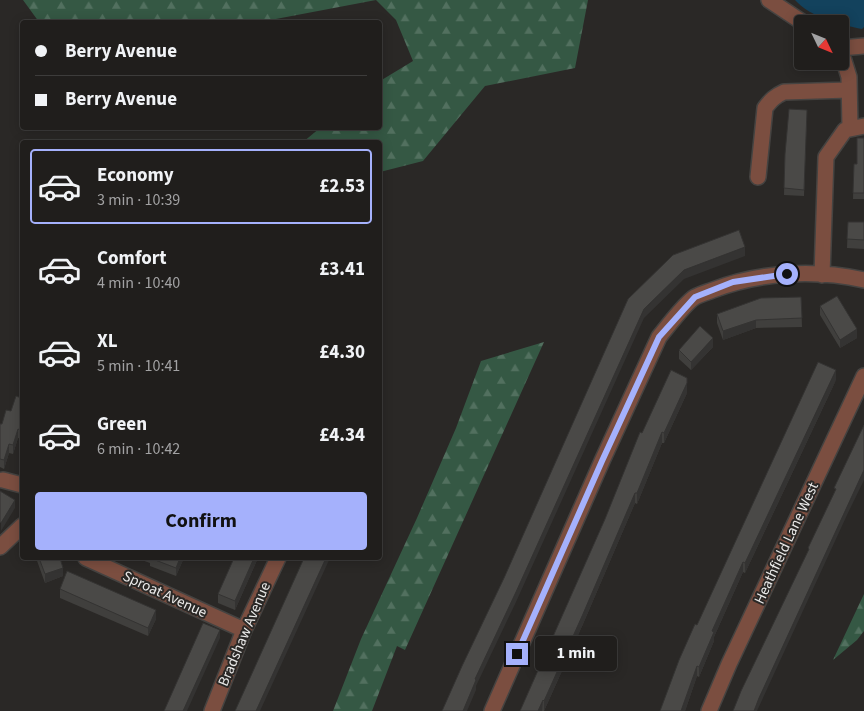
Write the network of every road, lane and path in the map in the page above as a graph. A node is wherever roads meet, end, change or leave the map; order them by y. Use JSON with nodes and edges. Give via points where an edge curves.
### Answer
{"nodes":[{"id":1,"x":769,"y":0,"type":"edge"},
{"id":2,"x":794,"y":17,"type":"edge"},
{"id":3,"x":864,"y":46,"type":"edge"},
{"id":4,"x":849,"y":47,"type":"edge"},
{"id":5,"x":847,"y":70,"type":"edge"},
{"id":6,"x":849,"y":90,"type":"junction"},
{"id":7,"x":857,"y":127,"type":"edge"},
{"id":8,"x":758,"y":177,"type":"dead end"},
{"id":9,"x":822,"y":275,"type":"junction"},
{"id":10,"x":864,"y":280,"type":"edge"},
{"id":11,"x":864,"y":376,"type":"edge"},
{"id":12,"x":3,"y":480,"type":"dead end"},
{"id":13,"x":20,"y":484,"type":"edge"},
{"id":14,"x":20,"y":528,"type":"edge"},
{"id":15,"x":0,"y":547,"type":"edge"},
{"id":16,"x":90,"y":560,"type":"edge"},
{"id":17,"x":277,"y":560,"type":"edge"},
{"id":18,"x":244,"y":630,"type":"junction"},
{"id":19,"x":212,"y":711,"type":"edge"},
{"id":20,"x":492,"y":711,"type":"edge"},
{"id":21,"x":709,"y":711,"type":"edge"}],
"edges":[{"from":1,"to":2,"type":"street"},
{"from":3,"to":4,"type":"street"},
{"from":5,"to":6,"type":"street"},
{"from":6,"to":7,"type":"street"},
{"from":6,"to":8,"type":"street","via":[[784,92],[771,100],[765,108]]},
{"from":7,"to":9,"type":"street","via":[[845,130],[826,157]]},
{"from":9,"to":10,"type":"street"},
{"from":9,"to":20,"type":"street","via":[[787,274],[733,282],[695,297],[659,337]]},
{"from":11,"to":21,"type":"street","name":"Heathfield Lane West"},
{"from":12,"to":13,"type":"street"},
{"from":14,"to":15,"type":"street"},
{"from":16,"to":18,"type":"street","name":"Sproat Avenue"},
{"from":17,"to":18,"type":"street","name":"Bradshaw Avenue"},
{"from":18,"to":19,"type":"street","name":"Bradshaw Avenue"}]}
